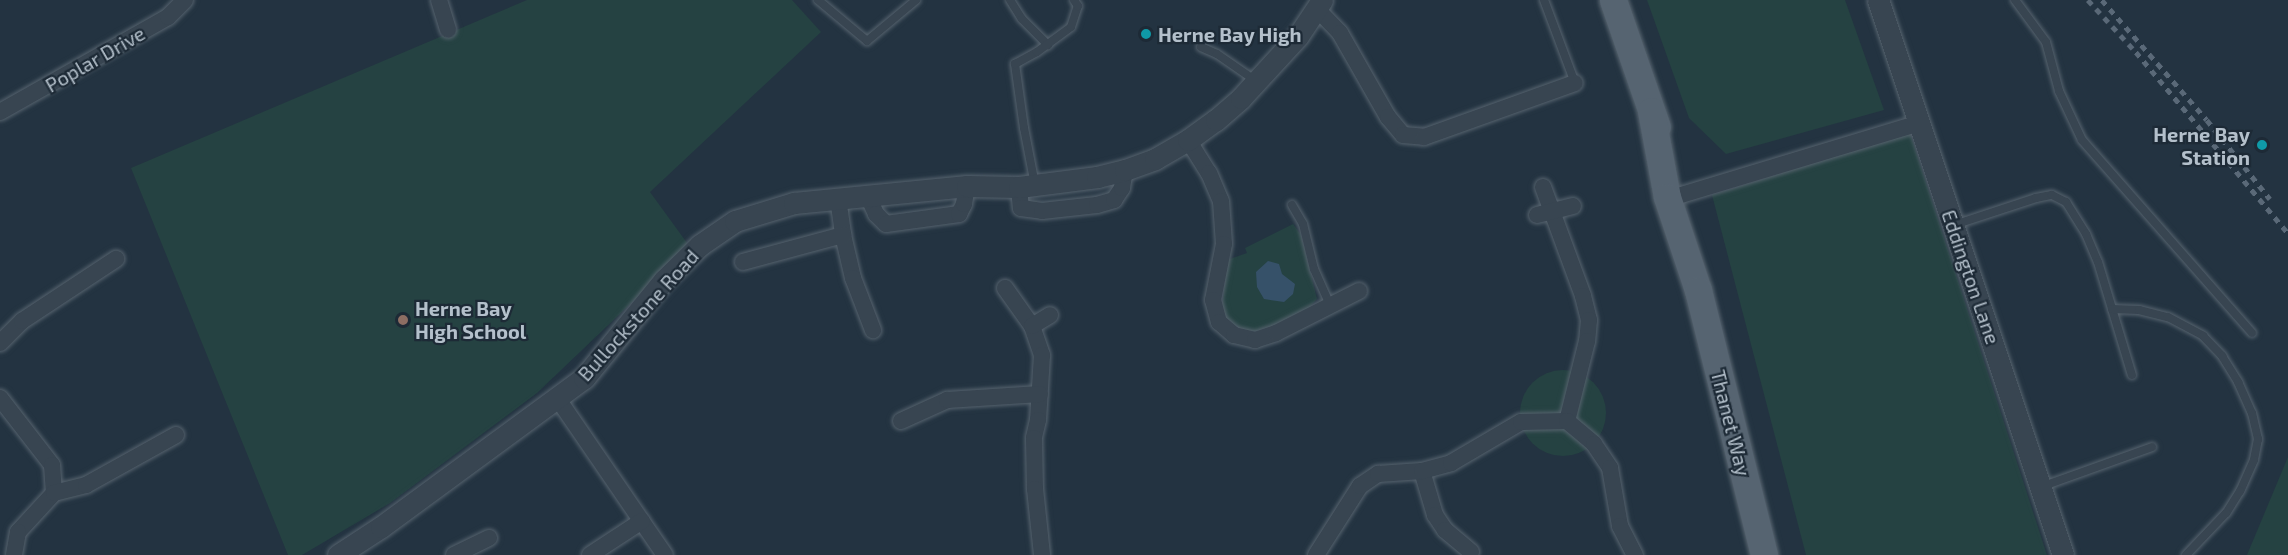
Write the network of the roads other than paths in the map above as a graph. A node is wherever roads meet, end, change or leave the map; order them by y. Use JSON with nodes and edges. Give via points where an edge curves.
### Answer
{"nodes":[{"id":1,"x":185,"y":0,"type":"edge"},
{"id":2,"x":818,"y":0,"type":"edge"},
{"id":3,"x":916,"y":0,"type":"edge"},
{"id":4,"x":1010,"y":0,"type":"edge"},
{"id":5,"x":1074,"y":0,"type":"edge"},
{"id":6,"x":1544,"y":0,"type":"edge"},
{"id":7,"x":1613,"y":0,"type":"edge"},
{"id":8,"x":1878,"y":0,"type":"edge"},
{"id":9,"x":2015,"y":0,"type":"edge"},
{"id":10,"x":442,"y":1,"type":"edge"},
{"id":11,"x":1320,"y":5,"type":"edge"},
{"id":12,"x":448,"y":30,"type":"dead end"},
{"id":13,"x":1048,"y":45,"type":"junction"},
{"id":14,"x":1201,"y":47,"type":"dead end"},
{"id":15,"x":1257,"y":81,"type":"junction"},
{"id":16,"x":1575,"y":83,"type":"joint"},
{"id":17,"x":1651,"y":111,"type":"junction"},
{"id":18,"x":0,"y":112,"type":"edge"},
{"id":19,"x":1919,"y":123,"type":"junction"},
{"id":20,"x":1188,"y":140,"type":"junction"},
{"id":21,"x":967,"y":186,"type":"junction"},
{"id":22,"x":1027,"y":186,"type":"junction"},
{"id":23,"x":1543,"y":187,"type":"dead end"},
{"id":24,"x":1681,"y":195,"type":"junction"},
{"id":25,"x":868,"y":196,"type":"junction"},
{"id":26,"x":838,"y":198,"type":"junction"},
{"id":27,"x":1292,"y":205,"type":"dead end"},
{"id":28,"x":1573,"y":206,"type":"dead end"},
{"id":29,"x":1545,"y":213,"type":"junction"},
{"id":30,"x":1953,"y":226,"type":"junction"},
{"id":31,"x":843,"y":235,"type":"junction"},
{"id":32,"x":116,"y":260,"type":"dead end"},
{"id":33,"x":743,"y":262,"type":"dead end"},
{"id":34,"x":1005,"y":288,"type":"dead end"},
{"id":35,"x":1359,"y":291,"type":"dead end"},
{"id":36,"x":1698,"y":291,"type":"junction"},
{"id":37,"x":1330,"y":305,"type":"junction"},
{"id":38,"x":2112,"y":309,"type":"junction"},
{"id":39,"x":1050,"y":315,"type":"dead end"},
{"id":40,"x":1032,"y":326,"type":"junction"},
{"id":41,"x":873,"y":330,"type":"dead end"},
{"id":42,"x":2252,"y":333,"type":"dead end"},
{"id":43,"x":0,"y":343,"type":"edge"},
{"id":44,"x":2132,"y":375,"type":"dead end"},
{"id":45,"x":1040,"y":394,"type":"junction"},
{"id":46,"x":0,"y":398,"type":"edge"},
{"id":47,"x":558,"y":399,"type":"junction"},
{"id":48,"x":901,"y":421,"type":"dead end"},
{"id":49,"x":1567,"y":421,"type":"junction"},
{"id":50,"x":176,"y":435,"type":"dead end"},
{"id":51,"x":2152,"y":447,"type":"dead end"},
{"id":52,"x":1422,"y":471,"type":"junction"},
{"id":53,"x":2041,"y":487,"type":"junction"},
{"id":54,"x":54,"y":493,"type":"junction"},
{"id":55,"x":642,"y":521,"type":"junction"},
{"id":56,"x":489,"y":538,"type":"dead end"},
{"id":57,"x":1471,"y":552,"type":"dead end"},
{"id":58,"x":14,"y":555,"type":"edge"},
{"id":59,"x":338,"y":555,"type":"edge"},
{"id":60,"x":454,"y":555,"type":"edge"},
{"id":61,"x":590,"y":555,"type":"edge"},
{"id":62,"x":664,"y":555,"type":"edge"},
{"id":63,"x":1042,"y":555,"type":"edge"},
{"id":64,"x":1316,"y":555,"type":"edge"},
{"id":65,"x":1635,"y":555,"type":"edge"},
{"id":66,"x":1764,"y":555,"type":"edge"},
{"id":67,"x":2063,"y":555,"type":"edge"},
{"id":68,"x":2186,"y":555,"type":"edge"}],
"edges":[{"from":1,"to":18,"type":"street","name":"Poplar Drive","via":[[168,17]]},
{"from":2,"to":3,"type":"lane","via":[[867,41]]},
{"from":4,"to":13,"type":"lane","via":[[1022,19]]},
{"from":5,"to":13,"type":"lane","via":[[1078,6],[1071,27]]},
{"from":6,"to":16,"type":"lane"},
{"from":7,"to":17,"type":"main road","name":"Thanet Way"},
{"from":8,"to":19,"type":"street","name":"Eddington Lane"},
{"from":9,"to":42,"type":"lane","via":[[2046,42],[2059,92],[2082,140]]},
{"from":10,"to":12,"type":"street"},
{"from":11,"to":15,"type":"street","name":"Bullockstone Road"},
{"from":11,"to":16,"type":"street","via":[[1403,135],[1424,137]]},
{"from":13,"to":22,"type":"lane","via":[[1015,64]]},
{"from":14,"to":15,"type":"lane"},
{"from":15,"to":20,"type":"street","name":"Bullockstone Road"},
{"from":17,"to":24,"type":"main road","name":"Thanet Way"},
{"from":17,"to":36,"type":"main road","name":"Thanet Way","via":[[1667,198]]},
{"from":19,"to":24,"type":"street"},
{"from":19,"to":30,"type":"street","name":"Eddington Lane"},
{"from":20,"to":22,"type":"street","name":"Bullockstone Road","via":[[1125,170]]},
{"from":20,"to":37,"type":"street","via":[[1215,185],[1224,213],[1224,244],[1213,300],[1219,322],[1234,335],[1255,340]]},
{"from":21,"to":22,"type":"street","name":"Bullockstone Road"},
{"from":21,"to":25,"type":"street","name":"Bullockstone Road"},
{"from":21,"to":25,"type":"street","via":[[958,214],[886,224],[876,214]]},
{"from":23,"to":29,"type":"street"},
{"from":24,"to":36,"type":"main road","name":"Thanet Way"},
{"from":25,"to":26,"type":"street","name":"Bullockstone Road"},
{"from":26,"to":31,"type":"street"},
{"from":26,"to":47,"type":"street","name":"Bullockstone Road","via":[[761,211],[735,221],[700,245],[664,280],[584,378]]},
{"from":27,"to":37,"type":"lane","via":[[1303,224],[1314,269]]},
{"from":28,"to":29,"type":"street"},
{"from":29,"to":49,"type":"street","via":[[1583,296],[1589,320]]},
{"from":30,"to":38,"type":"lane","via":[[2036,198],[2052,195],[2066,202],[2086,234]]},
{"from":30,"to":53,"type":"street","name":"Eddington Lane"},
{"from":31,"to":33,"type":"street"},
{"from":31,"to":41,"type":"street","via":[[853,278]]},
{"from":32,"to":43,"type":"street","via":[[22,321]]},
{"from":34,"to":40,"type":"street"},
{"from":35,"to":37,"type":"street"},
{"from":36,"to":66,"type":"main road","name":"Thanet Way"},
{"from":38,"to":44,"type":"lane"},
{"from":38,"to":68,"type":"lane","via":[[2168,317],[2203,336],[2222,356],[2252,412],[2258,439],[2254,460],[2240,491],[2226,513]]},
{"from":39,"to":40,"type":"street"},
{"from":40,"to":45,"type":"street","via":[[1041,355]]},
{"from":45,"to":48,"type":"street","via":[[947,400]]},
{"from":45,"to":63,"type":"street","via":[[1034,438]]},
{"from":46,"to":54,"type":"street","via":[[52,465]]},
{"from":47,"to":55,"type":"street"},
{"from":47,"to":59,"type":"street","name":"Bullockstone Road"},
{"from":49,"to":52,"type":"street","via":[[1521,422],[1451,464]]},
{"from":49,"to":65,"type":"street","via":[[1594,444],[1610,468],[1620,526]]},
{"from":50,"to":54,"type":"street","via":[[86,485]]},
{"from":51,"to":53,"type":"lane"},
{"from":52,"to":57,"type":"street","via":[[1435,515],[1444,530]]},
{"from":52,"to":64,"type":"street","via":[[1378,474],[1360,486]]},
{"from":53,"to":67,"type":"street","name":"Eddington Lane"},
{"from":54,"to":58,"type":"street","via":[[18,532]]},
{"from":55,"to":61,"type":"street"},
{"from":55,"to":62,"type":"street"},
{"from":56,"to":60,"type":"street"}]}
